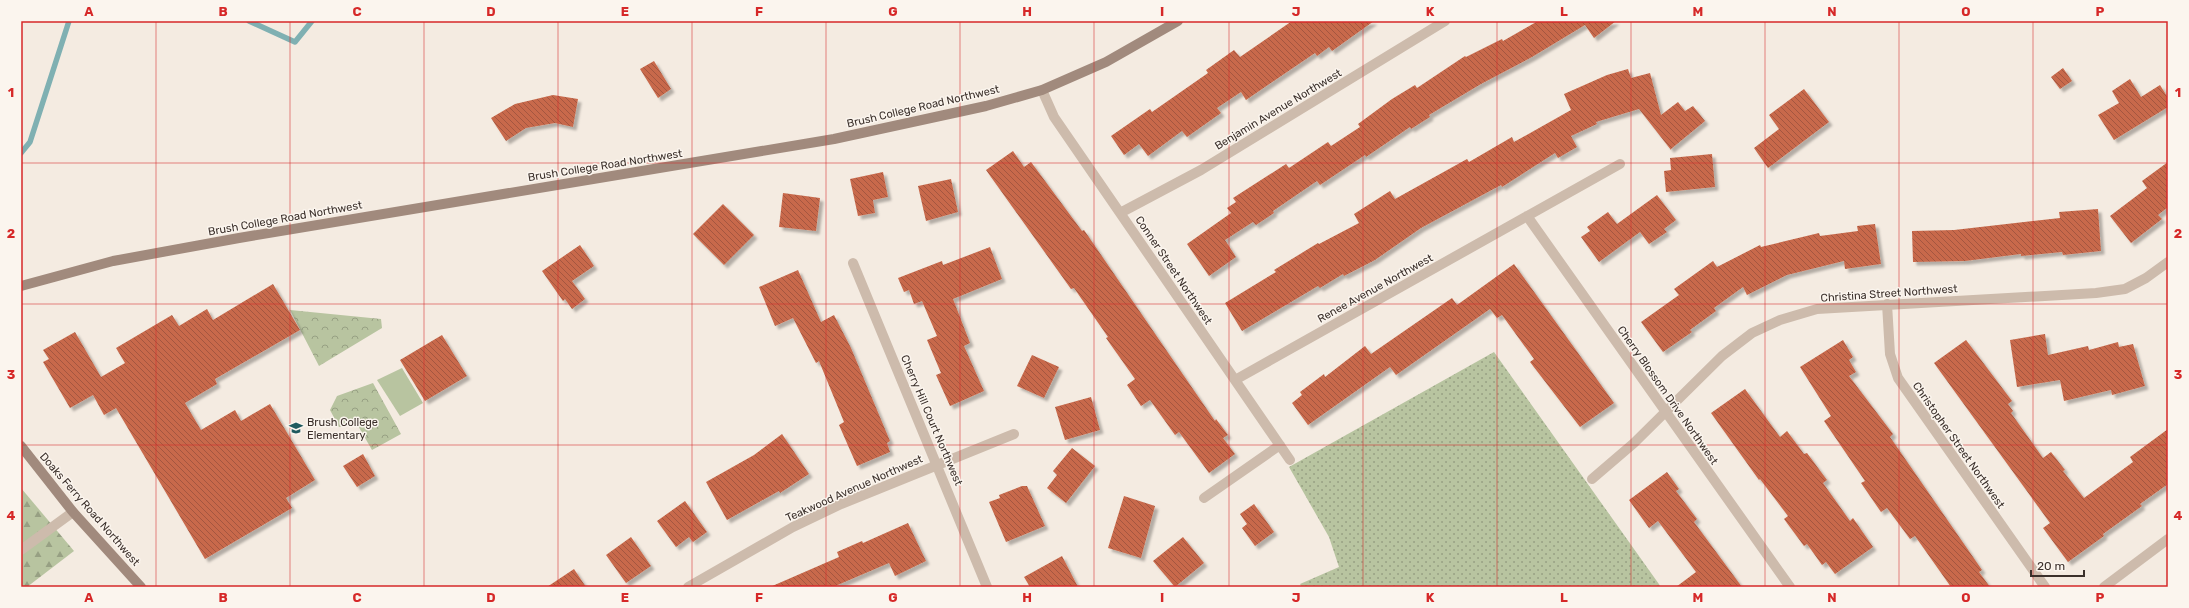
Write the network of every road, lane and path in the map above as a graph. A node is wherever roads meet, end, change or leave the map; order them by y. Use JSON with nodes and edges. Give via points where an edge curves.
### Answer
{"nodes":[{"id":1,"x":1178,"y":21,"type":"edge"},
{"id":2,"x":1445,"y":21,"type":"edge"},
{"id":3,"x":1042,"y":90,"type":"junction"},
{"id":4,"x":1620,"y":164,"type":"dead end"},
{"id":5,"x":1120,"y":212,"type":"junction"},
{"id":6,"x":1527,"y":216,"type":"junction"},
{"id":7,"x":2168,"y":262,"type":"edge"},
{"id":8,"x":853,"y":263,"type":"dead end"},
{"id":9,"x":21,"y":286,"type":"edge"},
{"id":10,"x":1887,"y":304,"type":"junction"},
{"id":11,"x":1235,"y":380,"type":"junction"},
{"id":12,"x":1666,"y":412,"type":"junction"},
{"id":13,"x":1014,"y":434,"type":"dead end"},
{"id":14,"x":1280,"y":445,"type":"junction"},
{"id":15,"x":21,"y":446,"type":"edge"},
{"id":16,"x":1290,"y":460,"type":"dead end"},
{"id":17,"x":937,"y":465,"type":"junction"},
{"id":18,"x":1592,"y":479,"type":"dead end"},
{"id":19,"x":1204,"y":498,"type":"dead end"},
{"id":20,"x":73,"y":512,"type":"junction"},
{"id":21,"x":2168,"y":539,"type":"edge"},
{"id":22,"x":21,"y":550,"type":"edge"},
{"id":23,"x":141,"y":587,"type":"edge"},
{"id":24,"x":688,"y":587,"type":"edge"},
{"id":25,"x":987,"y":587,"type":"edge"},
{"id":26,"x":1790,"y":587,"type":"edge"},
{"id":27,"x":2045,"y":587,"type":"edge"},
{"id":28,"x":2104,"y":587,"type":"edge"}],
"edges":[{"from":1,"to":3,"type":"street","name":"Brush College Road Northwest","via":[[1106,62]]},
{"from":2,"to":5,"type":"street","name":"Benjamin Avenue Northwest","via":[[1201,170]]},
{"from":3,"to":5,"type":"street","name":"Conner Street Northwest","via":[[1054,117]]},
{"from":3,"to":9,"type":"street","name":"Brush College Road Northwest","via":[[979,107],[834,139],[239,238],[113,261]]},
{"from":4,"to":6,"type":"street","name":"Renee Avenue Northwest"},
{"from":5,"to":11,"type":"street","name":"Conner Street Northwest"},
{"from":6,"to":11,"type":"street","name":"Renee Avenue Northwest"},
{"from":6,"to":12,"type":"street","name":"Cherry Blossom Drive Northwest"},
{"from":7,"to":10,"type":"street","name":"Christina Street Northwest","via":[[2125,289],[2096,293]]},
{"from":8,"to":17,"type":"street","name":"Cherry Hill Court Northwest"},
{"from":10,"to":12,"type":"street","name":"Christina Street Northwest","via":[[1817,309],[1780,320],[1752,333],[1722,356]]},
{"from":10,"to":27,"type":"street","name":"Christopher Street Northwest","via":[[1890,354],[1898,378]]},
{"from":11,"to":14,"type":"street","name":"Conner Street Northwest"},
{"from":12,"to":18,"type":"street","name":"Christina Street Northwest"},
{"from":12,"to":26,"type":"street","name":"Cherry Blossom Drive Northwest"},
{"from":13,"to":17,"type":"street","name":"Teakwood Avenue Northwest"},
{"from":14,"to":16,"type":"street","name":"Conner Street Northwest"},
{"from":14,"to":19,"type":"street"},
{"from":15,"to":20,"type":"street","name":"Doaks Ferry Road Northwest"},
{"from":17,"to":24,"type":"street","name":"Teakwood Avenue Northwest","via":[[841,504],[793,527]]},
{"from":17,"to":25,"type":"street","name":"Cherry Hill Court Northwest"},
{"from":20,"to":22,"type":"street"},
{"from":20,"to":23,"type":"street","name":"Doaks Ferry Road Northwest"},
{"from":21,"to":28,"type":"street"}]}
